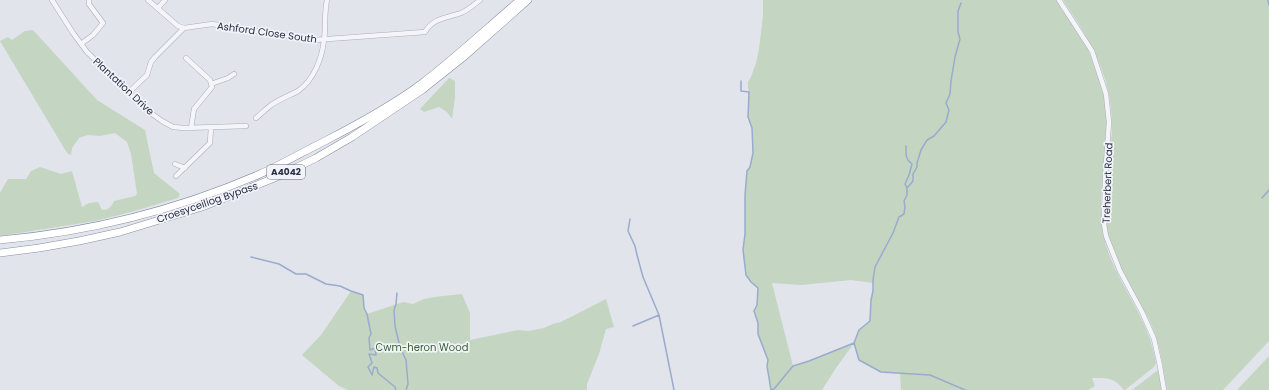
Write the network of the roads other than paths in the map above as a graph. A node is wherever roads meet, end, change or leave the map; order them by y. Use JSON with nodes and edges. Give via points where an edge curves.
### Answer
{"nodes":[{"id":1,"x":52,"y":0,"type":"edge"},
{"id":2,"x":89,"y":0,"type":"edge"},
{"id":3,"x":148,"y":0,"type":"edge"},
{"id":4,"x":165,"y":0,"type":"edge"},
{"id":5,"x":327,"y":0,"type":"edge"},
{"id":6,"x":480,"y":0,"type":"edge"},
{"id":7,"x":520,"y":0,"type":"edge"},
{"id":8,"x":528,"y":0,"type":"edge"},
{"id":9,"x":1059,"y":0,"type":"edge"},
{"id":10,"x":158,"y":8,"type":"junction"},
{"id":11,"x":184,"y":28,"type":"junction"},
{"id":12,"x":325,"y":39,"type":"junction"},
{"id":13,"x":81,"y":44,"type":"junction"},
{"id":14,"x":186,"y":58,"type":"dead end"},
{"id":15,"x":234,"y":74,"type":"dead end"},
{"id":16,"x":211,"y":84,"type":"junction"},
{"id":17,"x":130,"y":92,"type":"junction"},
{"id":18,"x":256,"y":118,"type":"dead end"},
{"id":19,"x":246,"y":126,"type":"dead end"},
{"id":20,"x":211,"y":127,"type":"junction"},
{"id":21,"x":191,"y":128,"type":"junction"},
{"id":22,"x":175,"y":164,"type":"dead end"},
{"id":23,"x":185,"y":168,"type":"junction"},
{"id":24,"x":176,"y":176,"type":"dead end"},
{"id":25,"x":0,"y":240,"type":"edge"},
{"id":26,"x":0,"y":253,"type":"edge"},
{"id":27,"x":1164,"y":390,"type":"edge"}],
"edges":[{"from":1,"to":13,"type":"street","name":"Plantation Drive"},
{"from":2,"to":13,"type":"street","via":[[89,4],[103,23]]},
{"from":3,"to":10,"type":"street"},
{"from":4,"to":10,"type":"street"},
{"from":5,"to":12,"type":"street"},
{"from":6,"to":12,"type":"street","name":"Ashford Close South","via":[[466,10],[440,19],[425,32]]},
{"from":7,"to":25,"type":"highway","name":"Croesyceiliog Bypass","number":"A4042","via":[[420,84],[381,111],[260,174],[175,206],[133,218],[33,237]]},
{"from":8,"to":26,"type":"highway","name":"Croesyceiliog Bypass","number":"A4042","via":[[422,90],[316,158],[202,207],[120,232]]},
{"from":9,"to":27,"type":"street","name":"Treherbert Road","via":[[1092,51],[1106,94],[1109,122],[1105,230],[1120,271],[1154,339]]},
{"from":10,"to":11,"type":"street","via":[[178,26]]},
{"from":11,"to":12,"type":"street","name":"Ashford Close South","via":[[212,24],[306,39]]},
{"from":11,"to":17,"type":"street","via":[[155,57],[147,74]]},
{"from":12,"to":18,"type":"street","via":[[316,70],[306,82],[298,91],[271,105]]},
{"from":13,"to":17,"type":"street","name":"Plantation Drive"},
{"from":14,"to":16,"type":"street","via":[[210,80]]},
{"from":15,"to":16,"type":"street"},
{"from":16,"to":21,"type":"street","via":[[212,88],[194,109]]},
{"from":17,"to":21,"type":"street","name":"Plantation Drive","via":[[162,121],[173,127]]},
{"from":19,"to":20,"type":"street","name":"Plantation Drive"},
{"from":20,"to":21,"type":"street","name":"Plantation Drive"},
{"from":20,"to":23,"type":"street","via":[[210,143]]},
{"from":22,"to":23,"type":"street"},
{"from":23,"to":24,"type":"street"}]}
